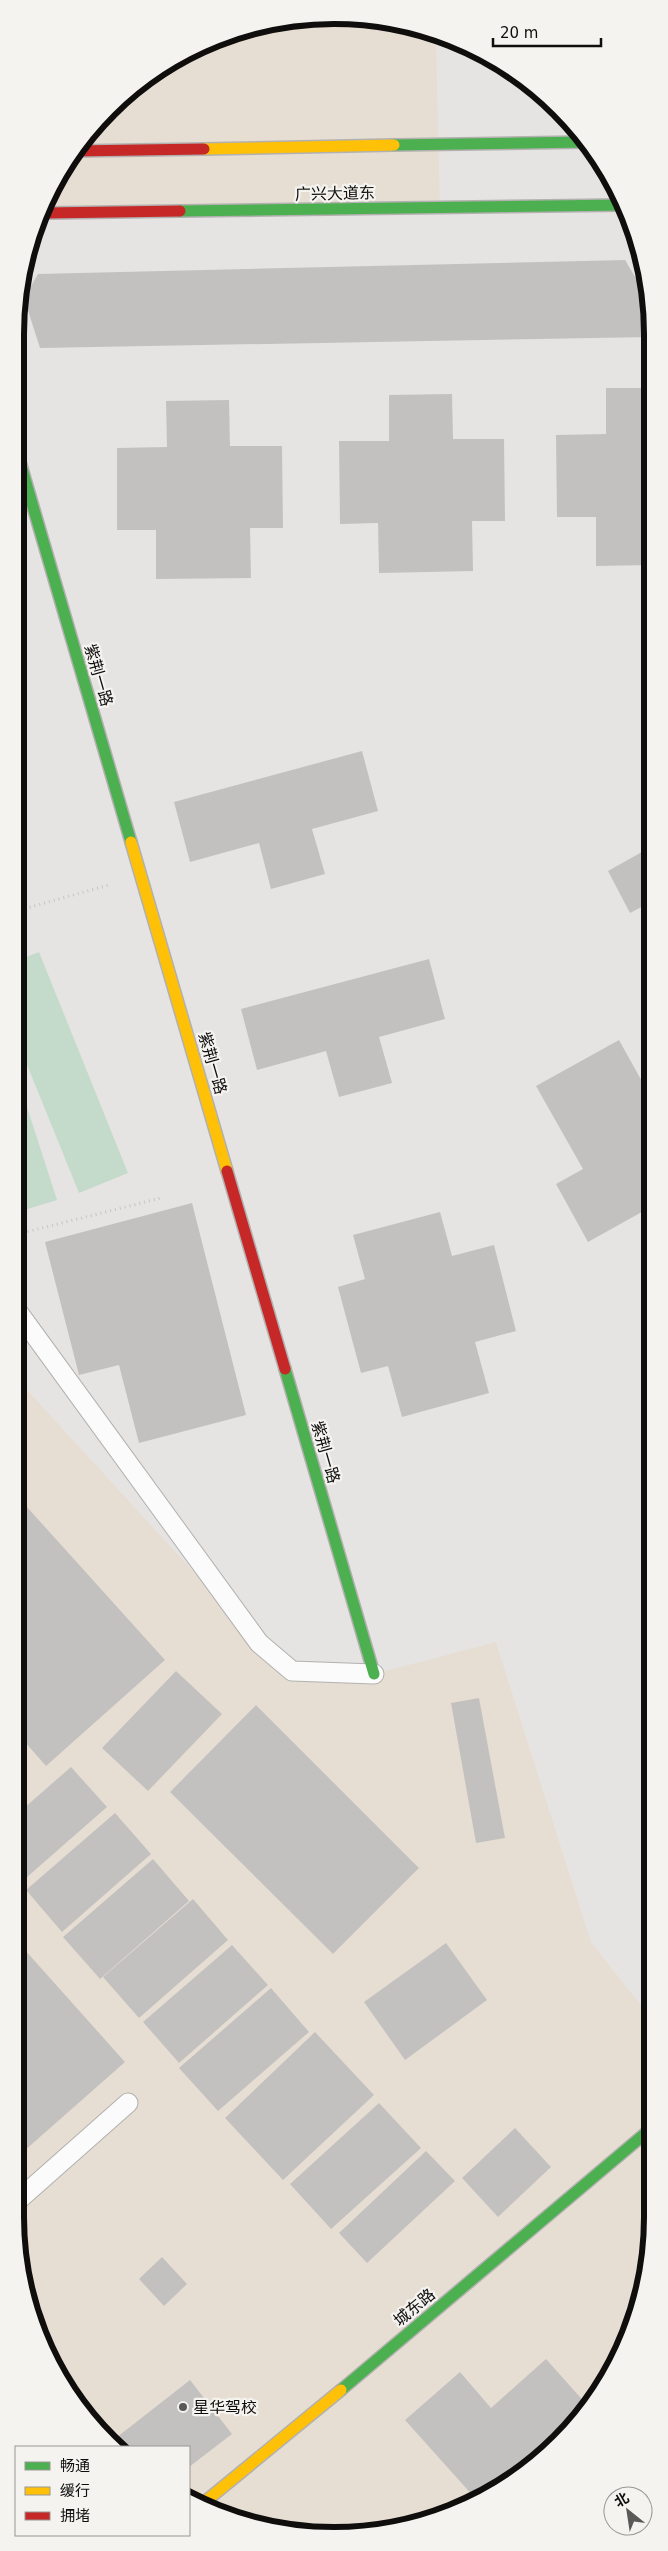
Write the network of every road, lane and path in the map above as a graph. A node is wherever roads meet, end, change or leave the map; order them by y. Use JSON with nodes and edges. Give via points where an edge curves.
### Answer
{"nodes":[{"id":1,"x":578,"y":142,"type":"edge"},
{"id":2,"x":84,"y":151,"type":"edge"},
{"id":3,"x":617,"y":206,"type":"edge"},
{"id":4,"x":48,"y":213,"type":"edge"},
{"id":5,"x":24,"y":476,"type":"edge"},
{"id":6,"x":115,"y":883,"type":"dead end"},
{"id":7,"x":24,"y":909,"type":"edge"},
{"id":8,"x":161,"y":1198,"type":"dead end"},
{"id":9,"x":24,"y":1232,"type":"edge"},
{"id":10,"x":24,"y":1320,"type":"edge"},
{"id":11,"x":374,"y":1674,"type":"joint"},
{"id":12,"x":128,"y":2103,"type":"dead end"},
{"id":13,"x":644,"y":2135,"type":"edge"},
{"id":14,"x":24,"y":2195,"type":"edge"},
{"id":15,"x":207,"y":2500,"type":"edge"}],
"edges":[{"from":1,"to":2,"type":"main road"},
{"from":3,"to":4,"type":"main road","name":"广兴大道东"},
{"from":5,"to":11,"type":"main road","name":"紫荆一路"},
{"from":6,"to":7,"type":"path"},
{"from":8,"to":9,"type":"path"},
{"from":10,"to":11,"type":"lane","via":[[259,1643],[292,1671]]},
{"from":12,"to":14,"type":"lane"},
{"from":13,"to":15,"type":"main road","name":"城东路"}]}
